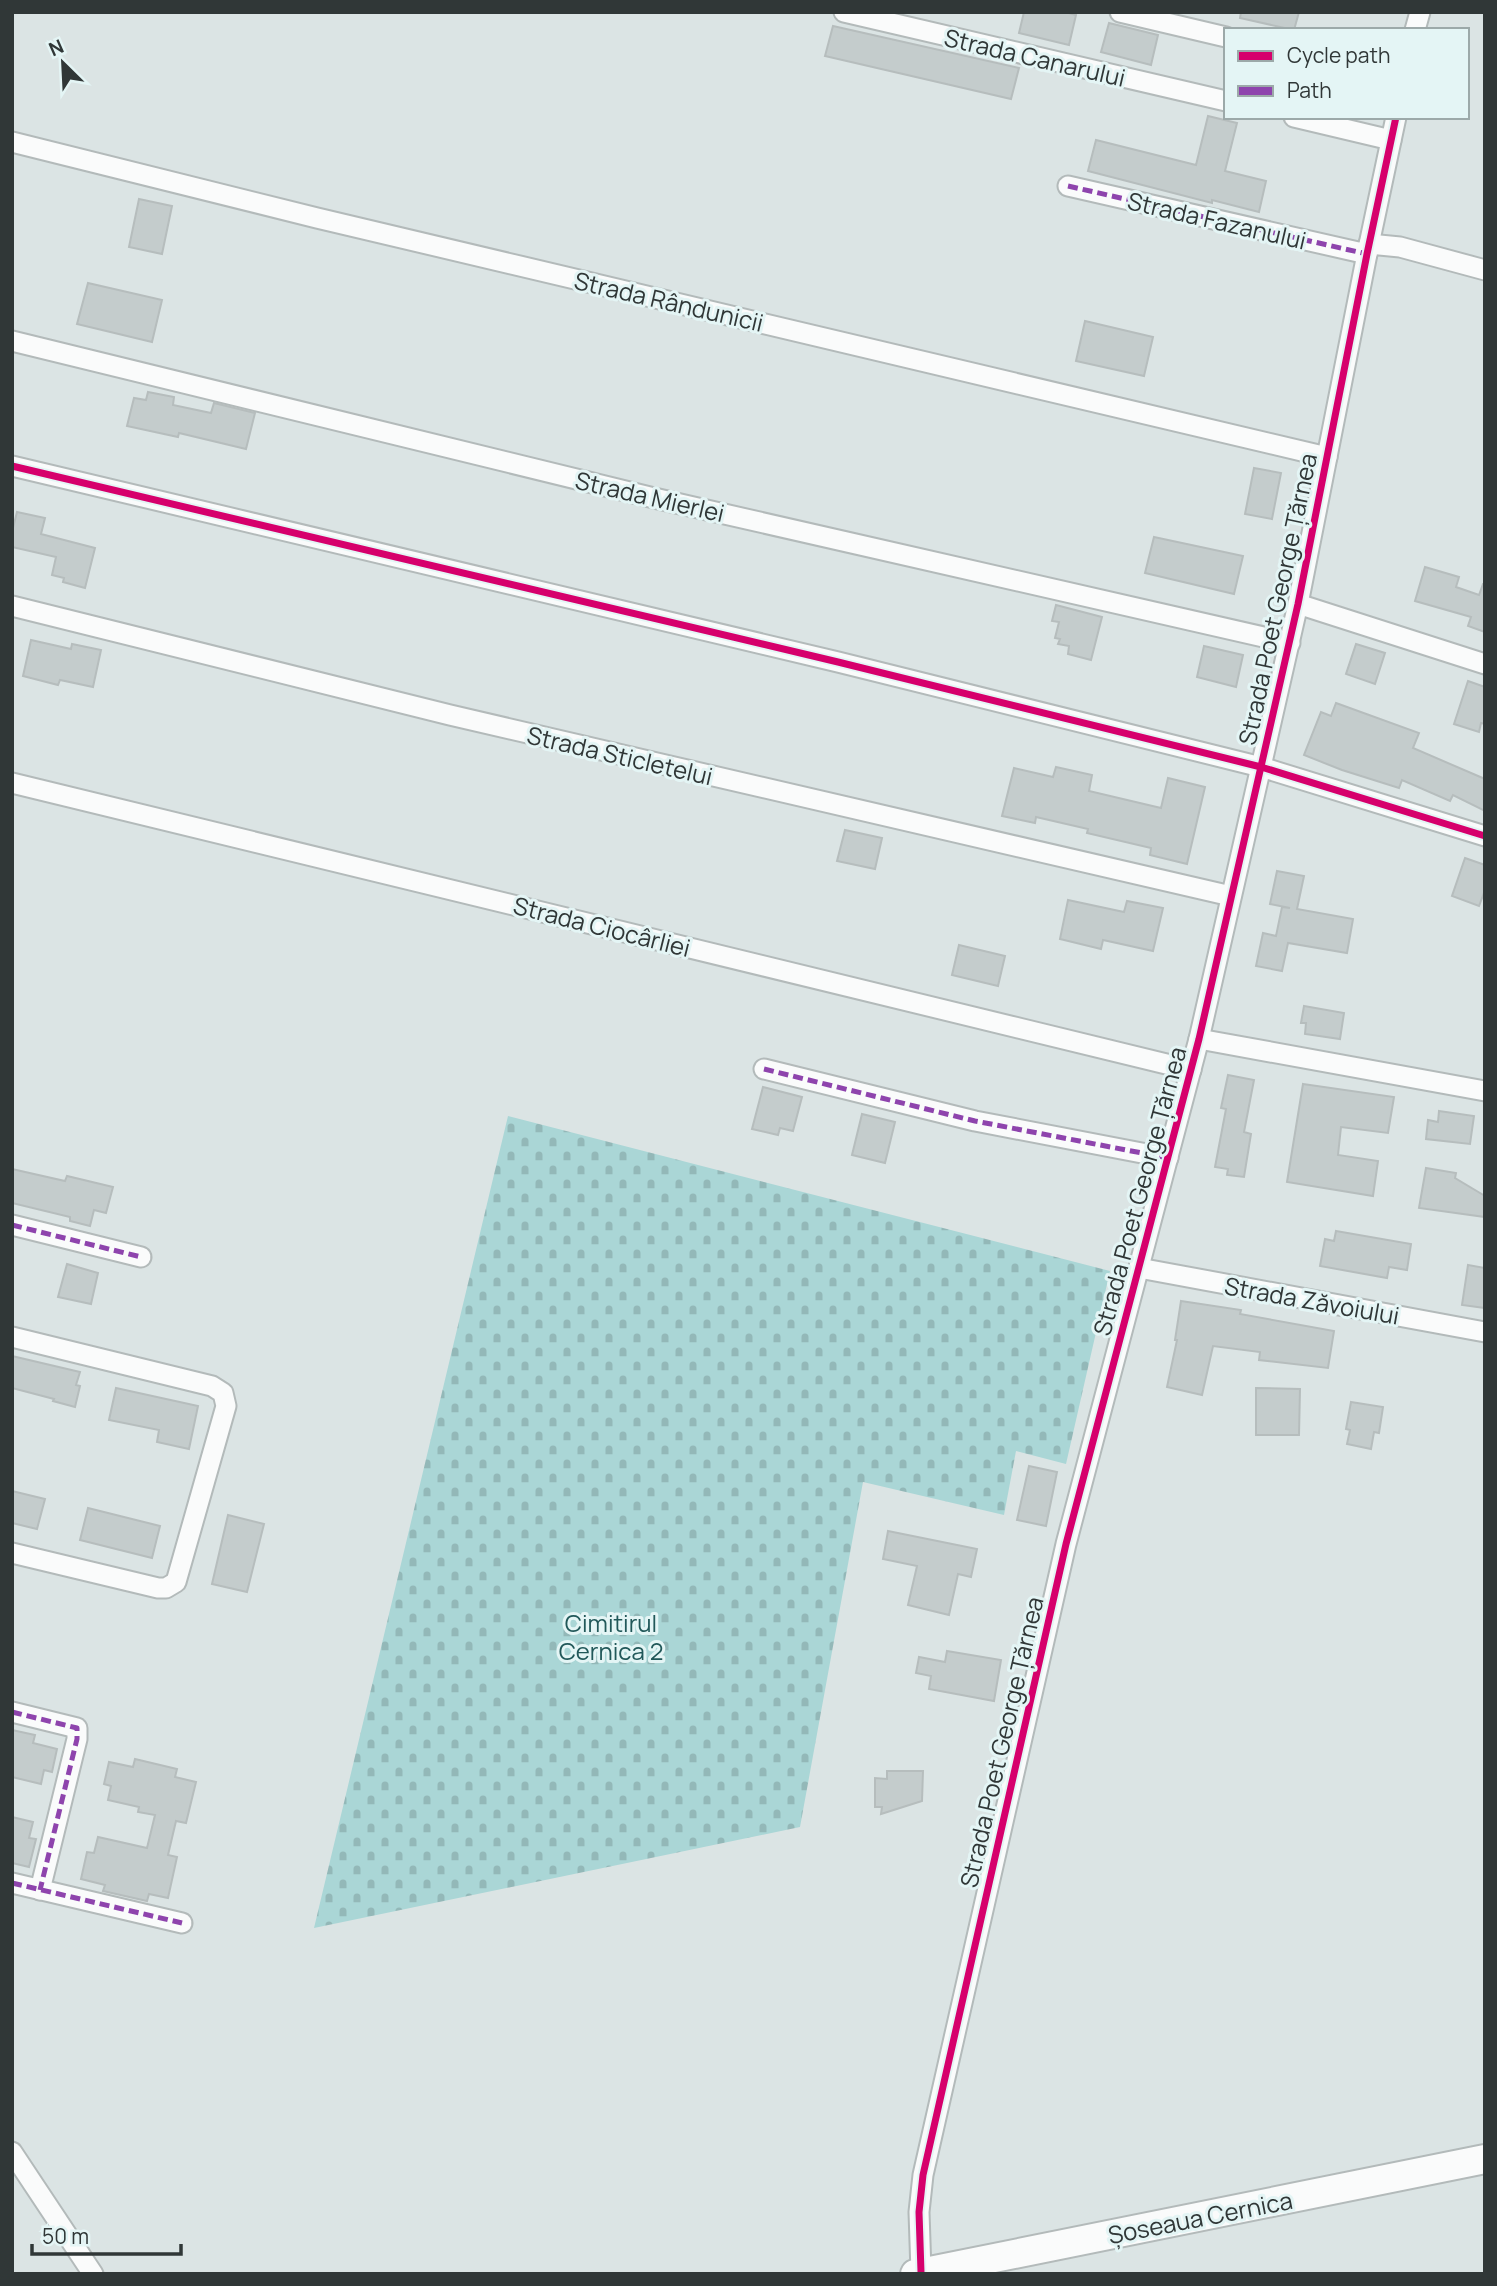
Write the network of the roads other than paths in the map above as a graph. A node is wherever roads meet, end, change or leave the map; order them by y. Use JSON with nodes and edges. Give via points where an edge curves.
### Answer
{"nodes":[{"id":1,"x":844,"y":12,"type":"edge"},
{"id":2,"x":1120,"y":12,"type":"edge"},
{"id":3,"x":1224,"y":37,"type":"edge"},
{"id":4,"x":1224,"y":101,"type":"edge"},
{"id":5,"x":1302,"y":119,"type":"edge"},
{"id":6,"x":1396,"y":119,"type":"edge"},
{"id":7,"x":1391,"y":140,"type":"junction"},
{"id":8,"x":12,"y":142,"type":"edge"},
{"id":9,"x":1068,"y":186,"type":"dead end"},
{"id":10,"x":1368,"y":249,"type":"junction"},
{"id":11,"x":1485,"y":270,"type":"edge"},
{"id":12,"x":12,"y":341,"type":"edge"},
{"id":13,"x":1327,"y":457,"type":"junction"},
{"id":14,"x":12,"y":466,"type":"edge"},
{"id":15,"x":1298,"y":604,"type":"junction"},
{"id":16,"x":12,"y":606,"type":"edge"},
{"id":17,"x":1290,"y":643,"type":"junction"},
{"id":18,"x":1485,"y":664,"type":"edge"},
{"id":19,"x":1261,"y":767,"type":"junction"},
{"id":20,"x":12,"y":783,"type":"edge"},
{"id":21,"x":1485,"y":836,"type":"edge"},
{"id":22,"x":1230,"y":896,"type":"junction"},
{"id":23,"x":1199,"y":1039,"type":"junction"},
{"id":24,"x":764,"y":1069,"type":"dead end"},
{"id":25,"x":1191,"y":1070,"type":"junction"},
{"id":26,"x":1485,"y":1091,"type":"edge"},
{"id":27,"x":1168,"y":1158,"type":"junction"},
{"id":28,"x":12,"y":1226,"type":"edge"},
{"id":29,"x":141,"y":1257,"type":"dead end"},
{"id":30,"x":1139,"y":1268,"type":"junction"},
{"id":31,"x":1485,"y":1332,"type":"edge"},
{"id":32,"x":12,"y":1337,"type":"edge"},
{"id":33,"x":12,"y":1553,"type":"edge"},
{"id":34,"x":12,"y":1712,"type":"edge"},
{"id":35,"x":12,"y":1883,"type":"edge"},
{"id":36,"x":40,"y":1890,"type":"junction"},
{"id":37,"x":182,"y":1923,"type":"dead end"},
{"id":38,"x":12,"y":2152,"type":"edge"},
{"id":39,"x":1485,"y":2159,"type":"edge"},
{"id":40,"x":918,"y":2273,"type":"edge"},
{"id":41,"x":93,"y":2274,"type":"edge"}],
"edges":[{"from":1,"to":4,"type":"street","name":"Strada Canarului"},
{"from":2,"to":3,"type":"street"},
{"from":5,"to":7,"type":"street"},
{"from":6,"to":7,"type":"street","name":"Strada Poet George Țărnea"},
{"from":7,"to":10,"type":"street","name":"Strada Poet George Țărnea"},
{"from":8,"to":13,"type":"street","name":"Strada Rândunicii"},
{"from":9,"to":10,"type":"street","name":"Strada Fazanului"},
{"from":10,"to":11,"type":"street","name":"Strada Fazanului","via":[[1400,247]]},
{"from":10,"to":13,"type":"street","name":"Strada Poet George Țărnea"},
{"from":12,"to":17,"type":"street","name":"Strada Mierlei","via":[[654,498]]},
{"from":13,"to":15,"type":"street","name":"Strada Poet George Țărnea"},
{"from":14,"to":19,"type":"street"},
{"from":15,"to":17,"type":"street","name":"Strada Poet George Țărnea"},
{"from":15,"to":18,"type":"street"},
{"from":16,"to":22,"type":"street","name":"Strada Sticletelui","via":[[437,712]]},
{"from":17,"to":19,"type":"street","name":"Strada Poet George Țărnea"},
{"from":19,"to":21,"type":"street"},
{"from":19,"to":22,"type":"street","name":"Strada Poet George Țărnea"},
{"from":20,"to":25,"type":"street","name":"Strada Ciocârliei"},
{"from":22,"to":23,"type":"street","name":"Strada Poet George Țărnea"},
{"from":23,"to":25,"type":"street","name":"Strada Poet George Țărnea"},
{"from":23,"to":26,"type":"street"},
{"from":24,"to":27,"type":"street","via":[[975,1121]]},
{"from":25,"to":27,"type":"street","name":"Strada Poet George Țărnea"},
{"from":27,"to":30,"type":"street","name":"Strada Poet George Țărnea"},
{"from":28,"to":29,"type":"street"},
{"from":30,"to":31,"type":"street","name":"Strada Zăvoiului"},
{"from":30,"to":40,"type":"street","name":"Strada Poet George Țărnea","via":[[1066,1544],[923,2175]]},
{"from":32,"to":33,"type":"street","via":[[212,1386],[223,1393],[226,1406],[176,1582],[158,1588]]},
{"from":34,"to":36,"type":"street","via":[[77,1728]]},
{"from":35,"to":36,"type":"street"},
{"from":36,"to":37,"type":"street"},
{"from":38,"to":41,"type":"street"},
{"from":39,"to":40,"type":"main road","name":"Șoseaua Cernica"}]}
